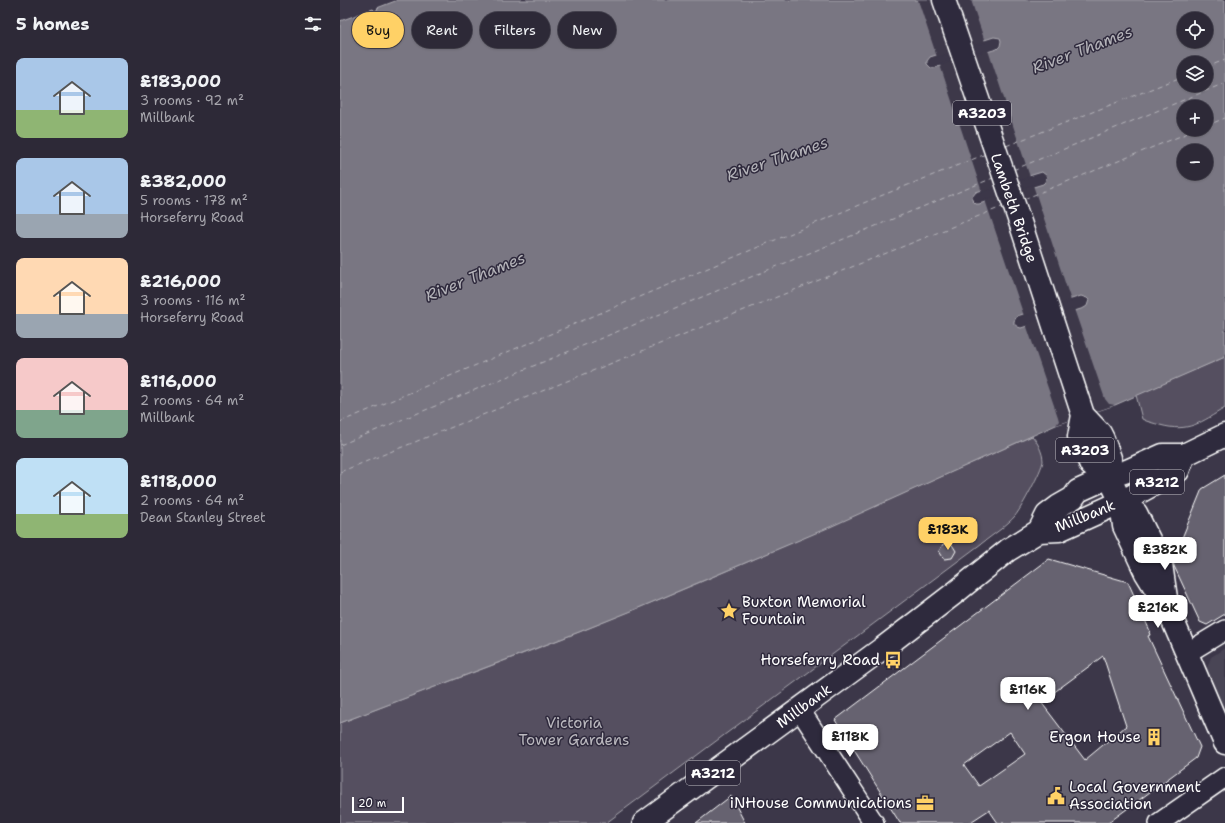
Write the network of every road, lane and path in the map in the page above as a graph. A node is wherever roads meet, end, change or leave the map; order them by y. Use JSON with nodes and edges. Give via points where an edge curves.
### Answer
{"nodes":[{"id":1,"x":944,"y":0,"type":"edge"},
{"id":2,"x":1225,"y":435,"type":"edge"},
{"id":3,"x":1184,"y":454,"type":"junction"},
{"id":4,"x":1108,"y":477,"type":"junction"},
{"id":5,"x":1121,"y":502,"type":"junction"},
{"id":6,"x":1039,"y":531,"type":"junction"},
{"id":7,"x":1225,"y":630,"type":"edge"},
{"id":8,"x":1187,"y":653,"type":"junction"},
{"id":9,"x":800,"y":710,"type":"junction"},
{"id":10,"x":1225,"y":743,"type":"edge"},
{"id":11,"x":1225,"y":777,"type":"edge"},
{"id":12,"x":1170,"y":820,"type":"edge"},
{"id":13,"x":644,"y":823,"type":"edge"},
{"id":14,"x":874,"y":823,"type":"edge"}],
"edges":[{"from":1,"to":4,"type":"main road","name":"Lambeth Bridge","number":"A3203","via":[[1084,415],[1100,433],[1110,458]]},
{"from":2,"to":3,"type":"main road","name":"Millbank","number":"A3212"},
{"from":3,"to":4,"type":"main road","name":"Millbank","number":"A3212","via":[[1163,455]]},
{"from":3,"to":5,"type":"main road","name":"Millbank","number":"A3212","via":[[1178,472]]},
{"from":4,"to":5,"type":"main road","number":"A3203"},
{"from":4,"to":6,"type":"main road","name":"Millbank","number":"A3212","via":[[1078,491],[1073,498],[1046,515]]},
{"from":5,"to":6,"type":"main road","name":"Millbank","number":"A3212","via":[[1059,530]]},
{"from":5,"to":8,"type":"main road","via":[[1124,526],[1146,573],[1167,607]]},
{"from":6,"to":9,"type":"main road","name":"Millbank","number":"A3212","via":[[1008,550]]},
{"from":7,"to":8,"type":"street"},
{"from":8,"to":10,"type":"main road"},
{"from":9,"to":13,"type":"main road","name":"Millbank","number":"A3212"},
{"from":9,"to":14,"type":"street"},
{"from":11,"to":12,"type":"street"}]}
